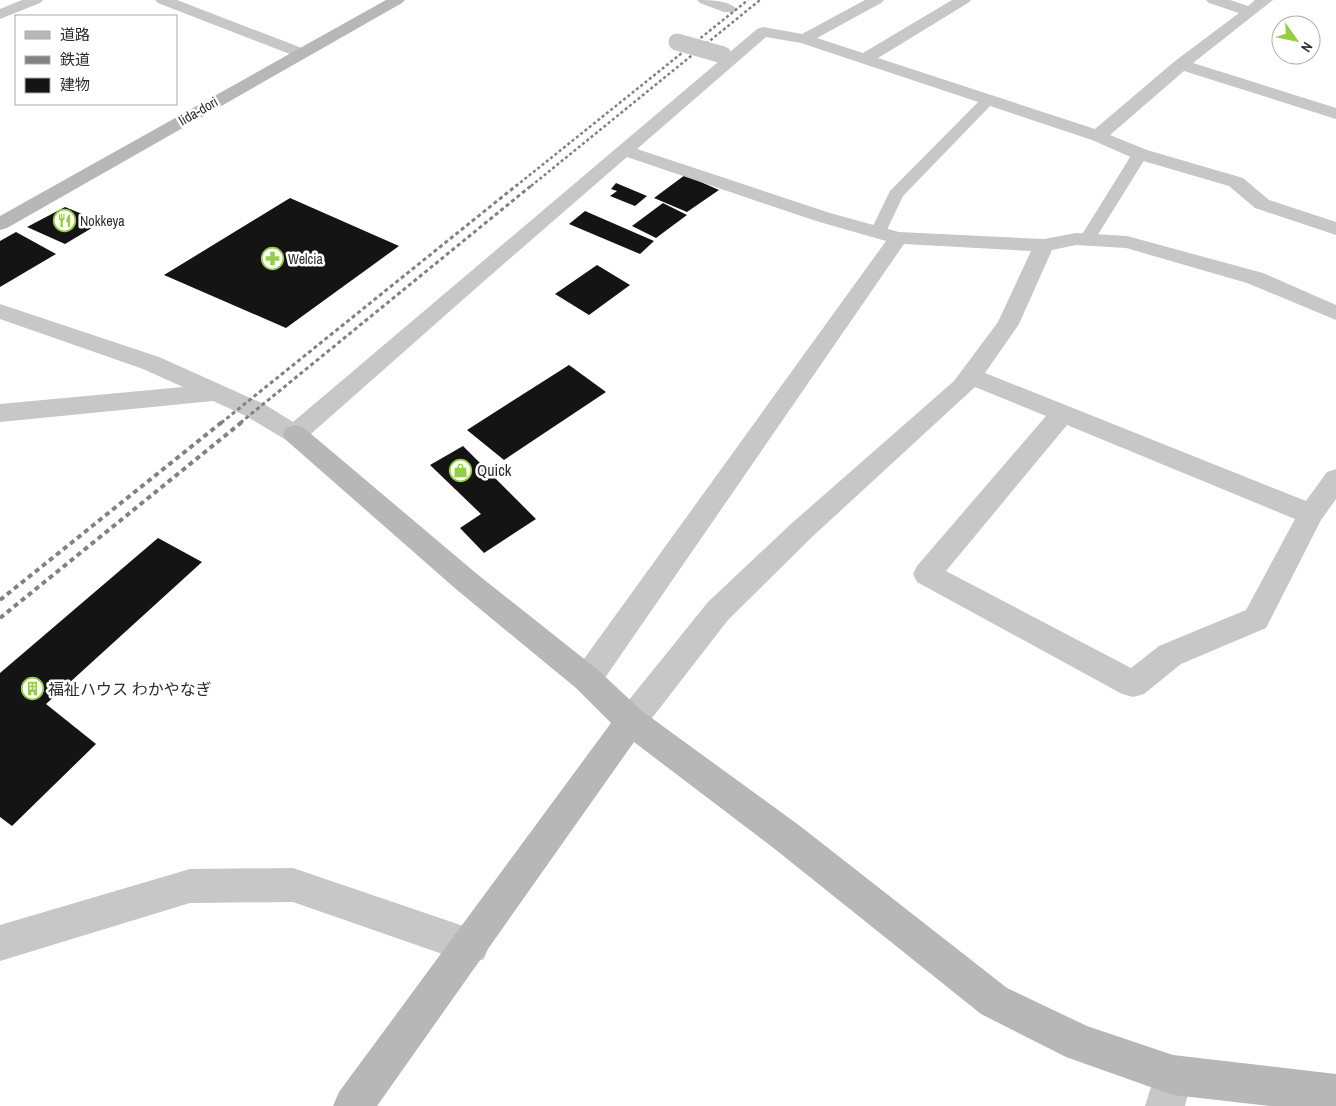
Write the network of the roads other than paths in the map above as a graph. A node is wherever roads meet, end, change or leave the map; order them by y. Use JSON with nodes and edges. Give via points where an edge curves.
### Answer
{"nodes":[{"id":1,"x":35,"y":0,"type":"edge"},
{"id":2,"x":163,"y":0,"type":"edge"},
{"id":3,"x":397,"y":0,"type":"edge"},
{"id":4,"x":705,"y":0,"type":"edge"},
{"id":5,"x":876,"y":0,"type":"edge"},
{"id":6,"x":963,"y":0,"type":"edge"},
{"id":7,"x":1214,"y":0,"type":"edge"},
{"id":8,"x":1257,"y":6,"type":"edge"},
{"id":9,"x":729,"y":9,"type":"dead end"},
{"id":10,"x":0,"y":14,"type":"edge"},
{"id":11,"x":804,"y":39,"type":"junction"},
{"id":12,"x":677,"y":42,"type":"dead end"},
{"id":13,"x":301,"y":53,"type":"junction"},
{"id":14,"x":723,"y":55,"type":"dead end"},
{"id":15,"x":864,"y":58,"type":"junction"},
{"id":16,"x":1181,"y":65,"type":"junction"},
{"id":17,"x":989,"y":99,"type":"junction"},
{"id":18,"x":1336,"y":114,"type":"edge"},
{"id":19,"x":1098,"y":136,"type":"junction"},
{"id":20,"x":624,"y":150,"type":"junction"},
{"id":21,"x":1140,"y":154,"type":"junction"},
{"id":22,"x":0,"y":224,"type":"edge"},
{"id":23,"x":1336,"y":229,"type":"edge"},
{"id":24,"x":888,"y":235,"type":"junction"},
{"id":25,"x":1086,"y":241,"type":"junction"},
{"id":26,"x":1044,"y":245,"type":"junction"},
{"id":27,"x":0,"y":311,"type":"edge"},
{"id":28,"x":1336,"y":313,"type":"edge"},
{"id":29,"x":970,"y":376,"type":"junction"},
{"id":30,"x":215,"y":392,"type":"junction"},
{"id":31,"x":1063,"y":413,"type":"junction"},
{"id":32,"x":0,"y":414,"type":"edge"},
{"id":33,"x":295,"y":434,"type":"junction"},
{"id":34,"x":1336,"y":479,"type":"edge"},
{"id":35,"x":1311,"y":514,"type":"junction"},
{"id":36,"x":587,"y":678,"type":"junction"},
{"id":37,"x":631,"y":721,"type":"junction"},
{"id":38,"x":0,"y":943,"type":"edge"},
{"id":39,"x":471,"y":946,"type":"junction"},
{"id":40,"x":1169,"y":1091,"type":"edge"},
{"id":41,"x":1336,"y":1094,"type":"edge"},
{"id":42,"x":364,"y":1097,"type":"edge"}],
"edges":[{"from":1,"to":10,"type":"street"},
{"from":2,"to":13,"type":"street"},
{"from":3,"to":13,"type":"street","name":"Iida-dori"},
{"from":4,"to":9,"type":"street"},
{"from":5,"to":11,"type":"street"},
{"from":6,"to":15,"type":"street"},
{"from":7,"to":8,"type":"street"},
{"from":8,"to":16,"type":"street"},
{"from":11,"to":15,"type":"street"},
{"from":11,"to":20,"type":"street","via":[[763,32]]},
{"from":12,"to":14,"type":"street","bridge":true},
{"from":13,"to":22,"type":"street","name":"Iida-dori"},
{"from":15,"to":17,"type":"street"},
{"from":16,"to":18,"type":"street"},
{"from":16,"to":19,"type":"street"},
{"from":17,"to":19,"type":"street"},
{"from":17,"to":24,"type":"lane","via":[[896,194]]},
{"from":19,"to":21,"type":"street"},
{"from":20,"to":24,"type":"street","via":[[823,217]]},
{"from":20,"to":33,"type":"street"},
{"from":21,"to":23,"type":"street","via":[[1236,182],[1262,204]]},
{"from":21,"to":25,"type":"lane"},
{"from":24,"to":26,"type":"street"},
{"from":24,"to":36,"type":"street"},
{"from":25,"to":26,"type":"street","via":[[1076,239]]},
{"from":25,"to":28,"type":"street","via":[[1127,242],[1255,278]]},
{"from":26,"to":29,"type":"street","via":[[1008,324]]},
{"from":27,"to":30,"type":"street","via":[[151,363]]},
{"from":29,"to":31,"type":"street"},
{"from":29,"to":37,"type":"street","via":[[962,387],[802,530],[718,611]]},
{"from":30,"to":32,"type":"street"},
{"from":30,"to":33,"type":"street","via":[[255,410]]},
{"from":31,"to":35,"type":"street"},
{"from":31,"to":35,"type":"street","via":[[927,574],[1133,684],[1170,655],[1256,618]]},
{"from":33,"to":36,"type":"street","via":[[468,582]]},
{"from":34,"to":35,"type":"street"},
{"from":36,"to":37,"type":"street"},
{"from":37,"to":39,"type":"street"},
{"from":37,"to":40,"type":"street","via":[[788,838],[994,1001]]},
{"from":38,"to":39,"type":"street","via":[[190,886],[293,885]]},
{"from":39,"to":42,"type":"street"},
{"from":40,"to":41,"type":"street"}]}
